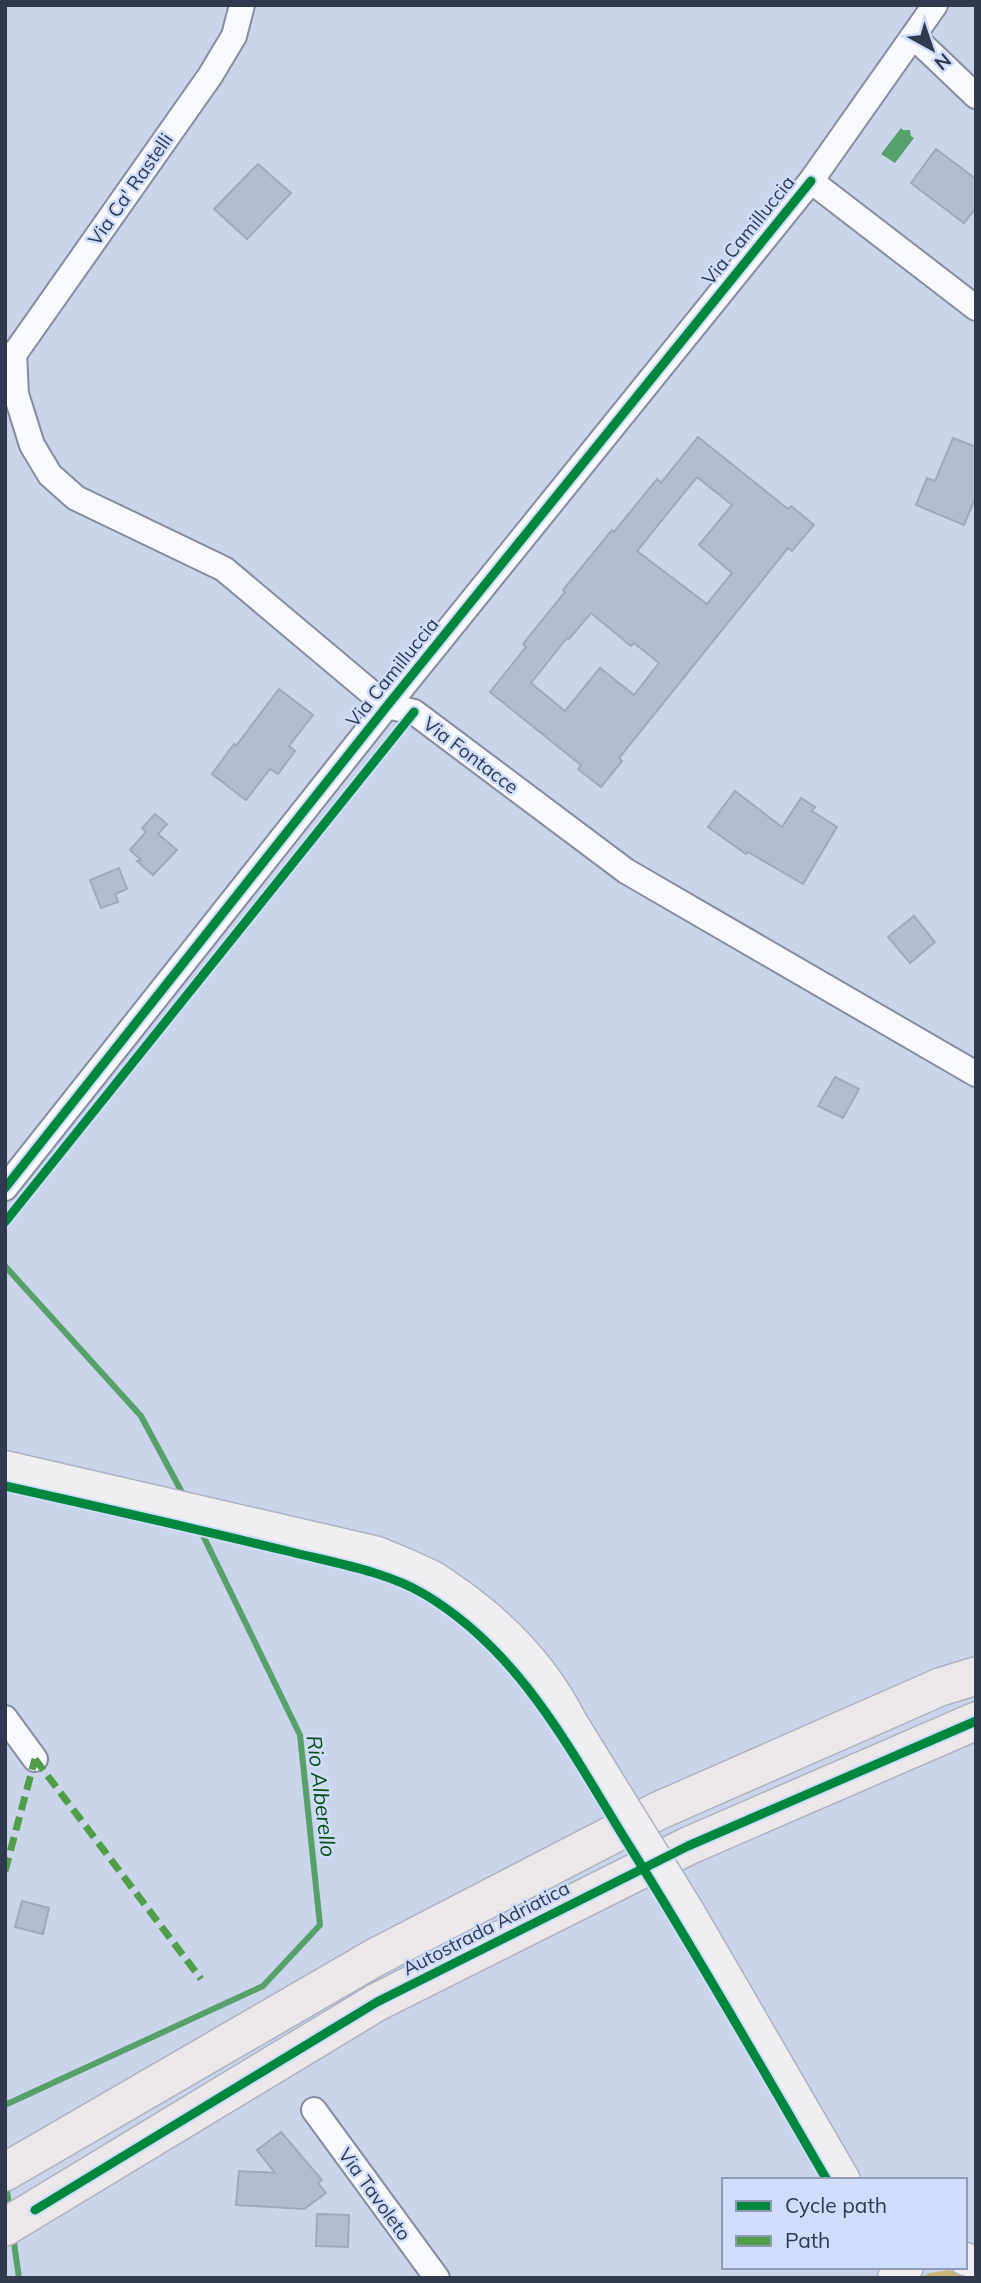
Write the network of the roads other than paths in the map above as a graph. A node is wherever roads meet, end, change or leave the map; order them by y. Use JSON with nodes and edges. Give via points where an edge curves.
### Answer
{"nodes":[{"id":1,"x":242,"y":5,"type":"edge"},
{"id":2,"x":935,"y":5,"type":"edge"},
{"id":3,"x":913,"y":36,"type":"junction"},
{"id":4,"x":976,"y":96,"type":"edge"},
{"id":5,"x":811,"y":181,"type":"junction"},
{"id":6,"x":976,"y":308,"type":"edge"},
{"id":7,"x":10,"y":360,"type":"edge"},
{"id":8,"x":387,"y":706,"type":"junction"},
{"id":9,"x":976,"y":1074,"type":"edge"},
{"id":10,"x":5,"y":1188,"type":"edge"},
{"id":11,"x":5,"y":1467,"type":"edge"},
{"id":12,"x":976,"y":1676,"type":"edge"},
{"id":13,"x":5,"y":1718,"type":"edge"},
{"id":14,"x":976,"y":1721,"type":"edge"},
{"id":15,"x":35,"y":1759,"type":"dead end"},
{"id":16,"x":313,"y":2110,"type":"dead end"},
{"id":17,"x":16,"y":2167,"type":"edge"},
{"id":18,"x":843,"y":2178,"type":"edge"},
{"id":19,"x":20,"y":2219,"type":"edge"},
{"id":20,"x":437,"y":2278,"type":"edge"}],
"edges":[{"from":1,"to":7,"type":"street","name":"Via Ca' Rastelli","via":[[233,36],[210,76]]},
{"from":2,"to":3,"type":"street","name":"Via Camilluccia"},
{"from":3,"to":4,"type":"street"},
{"from":3,"to":5,"type":"street","name":"Via Camilluccia"},
{"from":5,"to":6,"type":"street","name":"Via Camilluccia"},
{"from":5,"to":8,"type":"street","name":"Via Camilluccia"},
{"from":7,"to":8,"type":"street","name":"Via Fontacce","via":[[32,445],[50,475],[76,498],[224,569]]},
{"from":8,"to":9,"type":"street","name":"Via Fontacce","via":[[414,712],[626,871]]},
{"from":8,"to":10,"type":"street","name":"Via Camilluccia"},
{"from":11,"to":18,"type":"main road","bridge":true,"via":[[378,1553],[433,1577],[506,1632],[560,1700]]},
{"from":12,"to":17,"type":"highway","name":"Autostrada Adriatica","via":[[940,1687],[646,1817],[374,1958]]},
{"from":13,"to":15,"type":"street"},
{"from":14,"to":19,"type":"highway","name":"Autostrada Adriatica","via":[[688,1846],[377,2002]]},
{"from":16,"to":20,"type":"street","name":"Via Tavoleto"}]}
